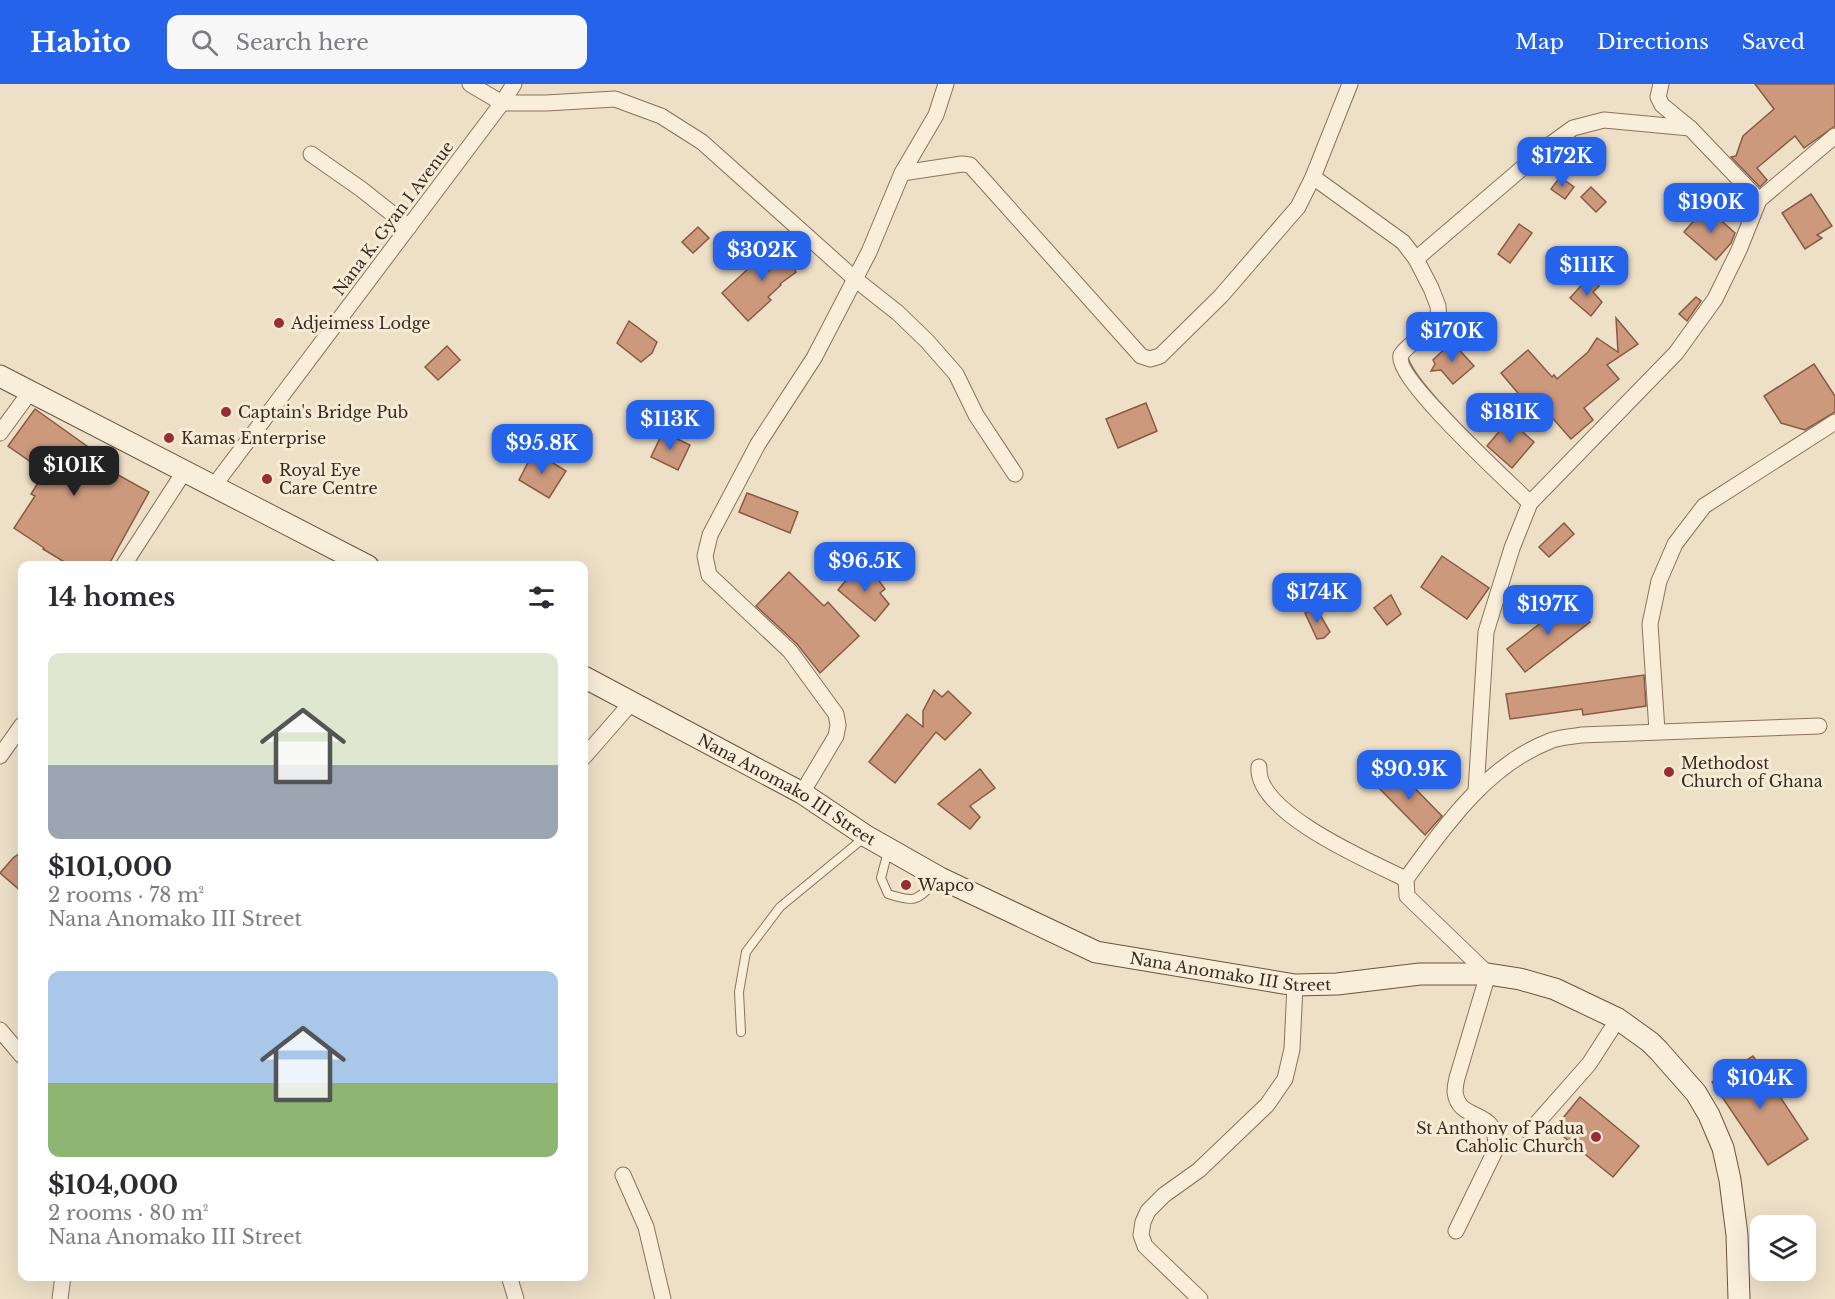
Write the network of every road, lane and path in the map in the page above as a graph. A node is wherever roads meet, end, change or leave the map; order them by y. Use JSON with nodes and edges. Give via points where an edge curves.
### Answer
{"nodes":[{"id":1,"x":470,"y":84,"type":"edge"},
{"id":2,"x":514,"y":84,"type":"edge"},
{"id":3,"x":946,"y":84,"type":"edge"},
{"id":4,"x":1350,"y":84,"type":"edge"},
{"id":5,"x":1661,"y":84,"type":"edge"},
{"id":6,"x":502,"y":103,"type":"junction"},
{"id":7,"x":1690,"y":128,"type":"junction"},
{"id":8,"x":1835,"y":136,"type":"edge"},
{"id":9,"x":311,"y":154,"type":"dead end"},
{"id":10,"x":902,"y":174,"type":"junction"},
{"id":11,"x":1313,"y":177,"type":"junction"},
{"id":12,"x":1759,"y":200,"type":"junction"},
{"id":13,"x":409,"y":227,"type":"junction"},
{"id":14,"x":1416,"y":259,"type":"junction"},
{"id":15,"x":855,"y":279,"type":"junction"},
{"id":16,"x":0,"y":376,"type":"edge"},
{"id":17,"x":30,"y":392,"type":"junction"},
{"id":18,"x":1835,"y":422,"type":"edge"},
{"id":19,"x":0,"y":433,"type":"edge"},
{"id":20,"x":184,"y":472,"type":"junction"},
{"id":21,"x":1015,"y":474,"type":"dead end"},
{"id":22,"x":213,"y":487,"type":"junction"},
{"id":23,"x":1530,"y":503,"type":"junction"},
{"id":24,"x":126,"y":561,"type":"edge"},
{"id":25,"x":358,"y":561,"type":"edge"},
{"id":26,"x":588,"y":679,"type":"edge"},
{"id":27,"x":632,"y":702,"type":"junction"},
{"id":28,"x":1819,"y":726,"type":"dead end"},
{"id":29,"x":18,"y":731,"type":"edge"},
{"id":30,"x":1657,"y":731,"type":"junction"},
{"id":31,"x":588,"y":752,"type":"edge"},
{"id":32,"x":0,"y":756,"type":"edge"},
{"id":33,"x":1259,"y":767,"type":"dead end"},
{"id":34,"x":1476,"y":791,"type":"junction"},
{"id":35,"x":802,"y":793,"type":"junction"},
{"id":36,"x":867,"y":836,"type":"junction"},
{"id":37,"x":888,"y":849,"type":"junction"},
{"id":38,"x":940,"y":878,"type":"junction"},
{"id":39,"x":1406,"y":879,"type":"junction"},
{"id":40,"x":1488,"y":974,"type":"junction"},
{"id":41,"x":1295,"y":985,"type":"junction"},
{"id":42,"x":1618,"y":1019,"type":"junction"},
{"id":43,"x":0,"y":1030,"type":"edge"},
{"id":44,"x":741,"y":1032,"type":"dead end"},
{"id":45,"x":18,"y":1051,"type":"edge"},
{"id":46,"x":1529,"y":1132,"type":"dead end"},
{"id":47,"x":623,"y":1175,"type":"dead end"},
{"id":48,"x":1456,"y":1231,"type":"dead end"},
{"id":49,"x":62,"y":1281,"type":"edge"},
{"id":50,"x":511,"y":1281,"type":"edge"},
{"id":51,"x":60,"y":1299,"type":"edge"},
{"id":52,"x":516,"y":1299,"type":"edge"},
{"id":53,"x":663,"y":1299,"type":"edge"},
{"id":54,"x":1200,"y":1299,"type":"edge"},
{"id":55,"x":1739,"y":1299,"type":"edge"}],
"edges":[{"from":1,"to":6,"type":"street"},
{"from":2,"to":6,"type":"street","name":"Nana K. Gyan I Avenue"},
{"from":3,"to":10,"type":"street","via":[[936,115]]},
{"from":4,"to":11,"type":"street"},
{"from":5,"to":7,"type":"street","via":[[1658,97],[1662,105]]},
{"from":6,"to":13,"type":"street","name":"Nana K. Gyan I Avenue"},
{"from":6,"to":15,"type":"street","via":[[615,99],[662,116],[702,142]]},
{"from":7,"to":12,"type":"street"},
{"from":7,"to":14,"type":"street","via":[[1604,120],[1574,128]]},
{"from":8,"to":12,"type":"street"},
{"from":9,"to":13,"type":"street"},
{"from":10,"to":11,"type":"street","via":[[970,165],[1141,356],[1150,359],[1160,356],[1260,253],[1298,207]]},
{"from":10,"to":15,"type":"street"},
{"from":11,"to":14,"type":"street","via":[[1403,242]]},
{"from":12,"to":23,"type":"street","via":[[1715,299],[1676,354]]},
{"from":13,"to":22,"type":"street","name":"Nana K. Gyan I Avenue"},
{"from":14,"to":23,"type":"street","via":[[1438,306],[1439,321],[1408,347],[1401,355],[1401,364],[1420,393]]},
{"from":15,"to":21,"type":"street","via":[[898,313],[956,374],[976,415]]},
{"from":15,"to":35,"type":"street","via":[[813,358],[758,444],[710,535],[705,556],[709,575],[790,651],[836,714],[836,736]]},
{"from":16,"to":17,"type":"street"},
{"from":17,"to":19,"type":"street"},
{"from":17,"to":20,"type":"street"},
{"from":18,"to":30,"type":"street","via":[[1704,506],[1675,544],[1659,581],[1650,624]]},
{"from":20,"to":22,"type":"street"},
{"from":20,"to":24,"type":"street"},
{"from":22,"to":25,"type":"street"},
{"from":23,"to":34,"type":"street","via":[[1486,632]]},
{"from":26,"to":27,"type":"street","name":"Nana Anomako III Street"},
{"from":27,"to":31,"type":"street"},
{"from":27,"to":35,"type":"street","name":"Nana Anomako III Street"},
{"from":28,"to":30,"type":"street"},
{"from":29,"to":32,"type":"street"},
{"from":30,"to":34,"type":"street","via":[[1550,740],[1512,762]]},
{"from":33,"to":39,"type":"street","via":[[1261,781],[1291,816],[1331,843]]},
{"from":34,"to":39,"type":"street"},
{"from":35,"to":36,"type":"street","name":"Nana Anomako III Street"},
{"from":36,"to":37,"type":"street","name":"Nana Anomako III Street"},
{"from":36,"to":44,"type":"lane","via":[[780,907],[746,952],[739,992]]},
{"from":37,"to":38,"type":"street","name":"Nana Anomako III Street"},
{"from":37,"to":38,"type":"lane","via":[[881,878],[888,894],[907,900],[918,898]]},
{"from":38,"to":41,"type":"street","name":"Nana Anomako III Street","via":[[1096,952]]},
{"from":39,"to":40,"type":"street","via":[[1407,896]]},
{"from":40,"to":41,"type":"street","name":"Nana Anomako III Street","via":[[1420,974]]},
{"from":40,"to":42,"type":"street","name":"Nana Anomako III Street","via":[[1555,989]]},
{"from":40,"to":48,"type":"street","via":[[1455,1094],[1464,1109],[1485,1120],[1497,1137],[1495,1151]]},
{"from":41,"to":54,"type":"street","via":[[1292,1049],[1285,1079],[1267,1105],[1199,1170],[1164,1195],[1143,1222],[1141,1235],[1145,1246]]},
{"from":42,"to":46,"type":"street","via":[[1589,1064]]},
{"from":42,"to":55,"type":"street","name":"Nana Anomako III Street","via":[[1650,1042],[1696,1093],[1723,1148],[1737,1235]]},
{"from":43,"to":45,"type":"street"},
{"from":47,"to":53,"type":"street","via":[[646,1227]]},
{"from":49,"to":51,"type":"street"},
{"from":50,"to":52,"type":"street"}]}
